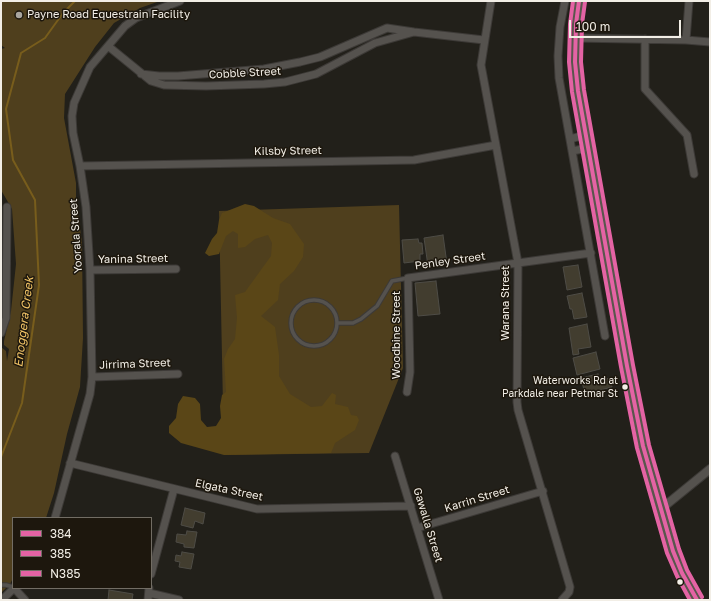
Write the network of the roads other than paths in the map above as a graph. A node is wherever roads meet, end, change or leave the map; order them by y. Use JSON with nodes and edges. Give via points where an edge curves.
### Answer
{"nodes":[{"id":1,"x":180,"y":1,"type":"edge"},
{"id":2,"x":490,"y":1,"type":"edge"},
{"id":3,"x":565,"y":1,"type":"edge"},
{"id":4,"x":579,"y":1,"type":"edge"},
{"id":5,"x":689,"y":1,"type":"edge"},
{"id":6,"x":414,"y":32,"type":"junction"},
{"id":7,"x":575,"y":38,"type":"junction"},
{"id":8,"x":645,"y":39,"type":"junction"},
{"id":9,"x":484,"y":40,"type":"junction"},
{"id":10,"x":686,"y":40,"type":"junction"},
{"id":11,"x":710,"y":42,"type":"edge"},
{"id":12,"x":108,"y":46,"type":"junction"},
{"id":13,"x":141,"y":74,"type":"junction"},
{"id":14,"x":585,"y":135,"type":"junction"},
{"id":15,"x":570,"y":139,"type":"junction"},
{"id":16,"x":496,"y":145,"type":"junction"},
{"id":17,"x":588,"y":148,"type":"junction"},
{"id":18,"x":572,"y":151,"type":"junction"},
{"id":19,"x":80,"y":166,"type":"junction"},
{"id":20,"x":694,"y":174,"type":"dead end"},
{"id":21,"x":7,"y":207,"type":"dead end"},
{"id":22,"x":591,"y":253,"type":"junction"},
{"id":23,"x":518,"y":263,"type":"junction"},
{"id":24,"x":176,"y":269,"type":"dead end"},
{"id":25,"x":90,"y":270,"type":"junction"},
{"id":26,"x":408,"y":278,"type":"junction"},
{"id":27,"x":337,"y":323,"type":"junction"},
{"id":28,"x":1,"y":333,"type":"edge"},
{"id":29,"x":605,"y":336,"type":"dead end"},
{"id":30,"x":178,"y":374,"type":"dead end"},
{"id":31,"x":92,"y":377,"type":"junction"},
{"id":32,"x":407,"y":392,"type":"dead end"},
{"id":33,"x":395,"y":456,"type":"dead end"},
{"id":34,"x":70,"y":463,"type":"junction"},
{"id":35,"x":710,"y":469,"type":"edge"},
{"id":36,"x":174,"y":489,"type":"junction"},
{"id":37,"x":543,"y":491,"type":"junction"},
{"id":38,"x":411,"y":506,"type":"junction"},
{"id":39,"x":661,"y":509,"type":"junction"},
{"id":40,"x":55,"y":517,"type":"edge"},
{"id":41,"x":417,"y":528,"type":"junction"},
{"id":42,"x":152,"y":570,"type":"edge"},
{"id":43,"x":1,"y":585,"type":"edge"},
{"id":44,"x":12,"y":587,"type":"edge"},
{"id":45,"x":13,"y":589,"type":"edge"},
{"id":46,"x":15,"y":589,"type":"edge"},
{"id":47,"x":149,"y":594,"type":"edge"},
{"id":48,"x":562,"y":599,"type":"edge"},
{"id":49,"x":2,"y":600,"type":"edge"},
{"id":50,"x":25,"y":600,"type":"edge"},
{"id":51,"x":180,"y":600,"type":"edge"},
{"id":52,"x":439,"y":600,"type":"edge"},
{"id":53,"x":697,"y":600,"type":"edge"}],
"edges":[{"from":1,"to":12,"type":"street","name":"Yoorala Street","via":[[130,21]]},
{"from":2,"to":9,"type":"street","name":"Warana Street"},
{"from":3,"to":15,"type":"street","via":[[558,56],[559,78]]},
{"from":4,"to":7,"type":"main road"},
{"from":5,"to":10,"type":"street"},
{"from":6,"to":9,"type":"street","name":"Cobble Street"},
{"from":6,"to":13,"type":"street","name":"Cobble Street","via":[[386,28],[320,58],[264,69],[178,76]]},
{"from":6,"to":13,"type":"street","name":"Cobble Street","via":[[375,43],[316,74],[285,82],[206,86],[164,85],[151,81]]},
{"from":7,"to":8,"type":"street"},
{"from":7,"to":14,"type":"main road","via":[[575,62]]},
{"from":8,"to":10,"type":"street"},
{"from":8,"to":20,"type":"street","via":[[645,89],[687,135]]},
{"from":9,"to":16,"type":"street","name":"Warana Street","via":[[481,65]]},
{"from":10,"to":11,"type":"street"},
{"from":12,"to":13,"type":"street","name":"Cobble Street"},
{"from":12,"to":19,"type":"street","name":"Yoorala Street","via":[[90,67],[74,103],[73,133]]},
{"from":14,"to":15,"type":"street"},
{"from":14,"to":17,"type":"main road"},
{"from":15,"to":18,"type":"street"},
{"from":16,"to":19,"type":"street","name":"Kilsby Street","via":[[414,160]]},
{"from":16,"to":23,"type":"street","name":"Warana Street"},
{"from":17,"to":18,"type":"street"},
{"from":17,"to":39,"type":"main road","via":[[643,446]]},
{"from":18,"to":22,"type":"street"},
{"from":19,"to":25,"type":"street","name":"Yoorala Street","via":[[86,206]]},
{"from":21,"to":28,"type":"street","via":[[6,318]]},
{"from":22,"to":23,"type":"street","name":"Penley Street"},
{"from":22,"to":29,"type":"street"},
{"from":23,"to":26,"type":"street","name":"Penley Street"},
{"from":23,"to":37,"type":"street","name":"Warana Street","via":[[517,402]]},
{"from":24,"to":25,"type":"street","name":"Yanina Street"},
{"from":25,"to":31,"type":"street","name":"Yoorala Street"},
{"from":26,"to":27,"type":"lane","via":[[392,281],[377,306],[361,319],[353,323]]},
{"from":26,"to":32,"type":"street","name":"Woodbine Street","via":[[410,372]]},
{"from":27,"to":27,"type":"lane","via":[[332,338],[318,346],[303,344],[296,339],[290,324],[294,310],[299,304],[313,300],[321,301],[333,309]]},
{"from":30,"to":31,"type":"street","name":"Jirrima Street"},
{"from":31,"to":34,"type":"street","name":"Yoorala Street","via":[[90,394]]},
{"from":33,"to":38,"type":"street","name":"Gawalla Street"},
{"from":34,"to":36,"type":"street","name":"Elgata Street"},
{"from":34,"to":40,"type":"street","name":"Yoorala Street"},
{"from":35,"to":39,"type":"street"},
{"from":36,"to":38,"type":"street","name":"Elgata Street","via":[[257,509]]},
{"from":36,"to":42,"type":"street"},
{"from":37,"to":41,"type":"street","name":"Karrin Street"},
{"from":37,"to":48,"type":"street","name":"Warana Street","via":[[570,587]]},
{"from":38,"to":41,"type":"street","name":"Gawalla Street"},
{"from":39,"to":53,"type":"main road","via":[[682,573]]},
{"from":41,"to":52,"type":"street","name":"Gawalla Street"},
{"from":43,"to":44,"type":"lane"},
{"from":45,"to":49,"type":"street"},
{"from":46,"to":50,"type":"street"},
{"from":47,"to":51,"type":"street"}]}
